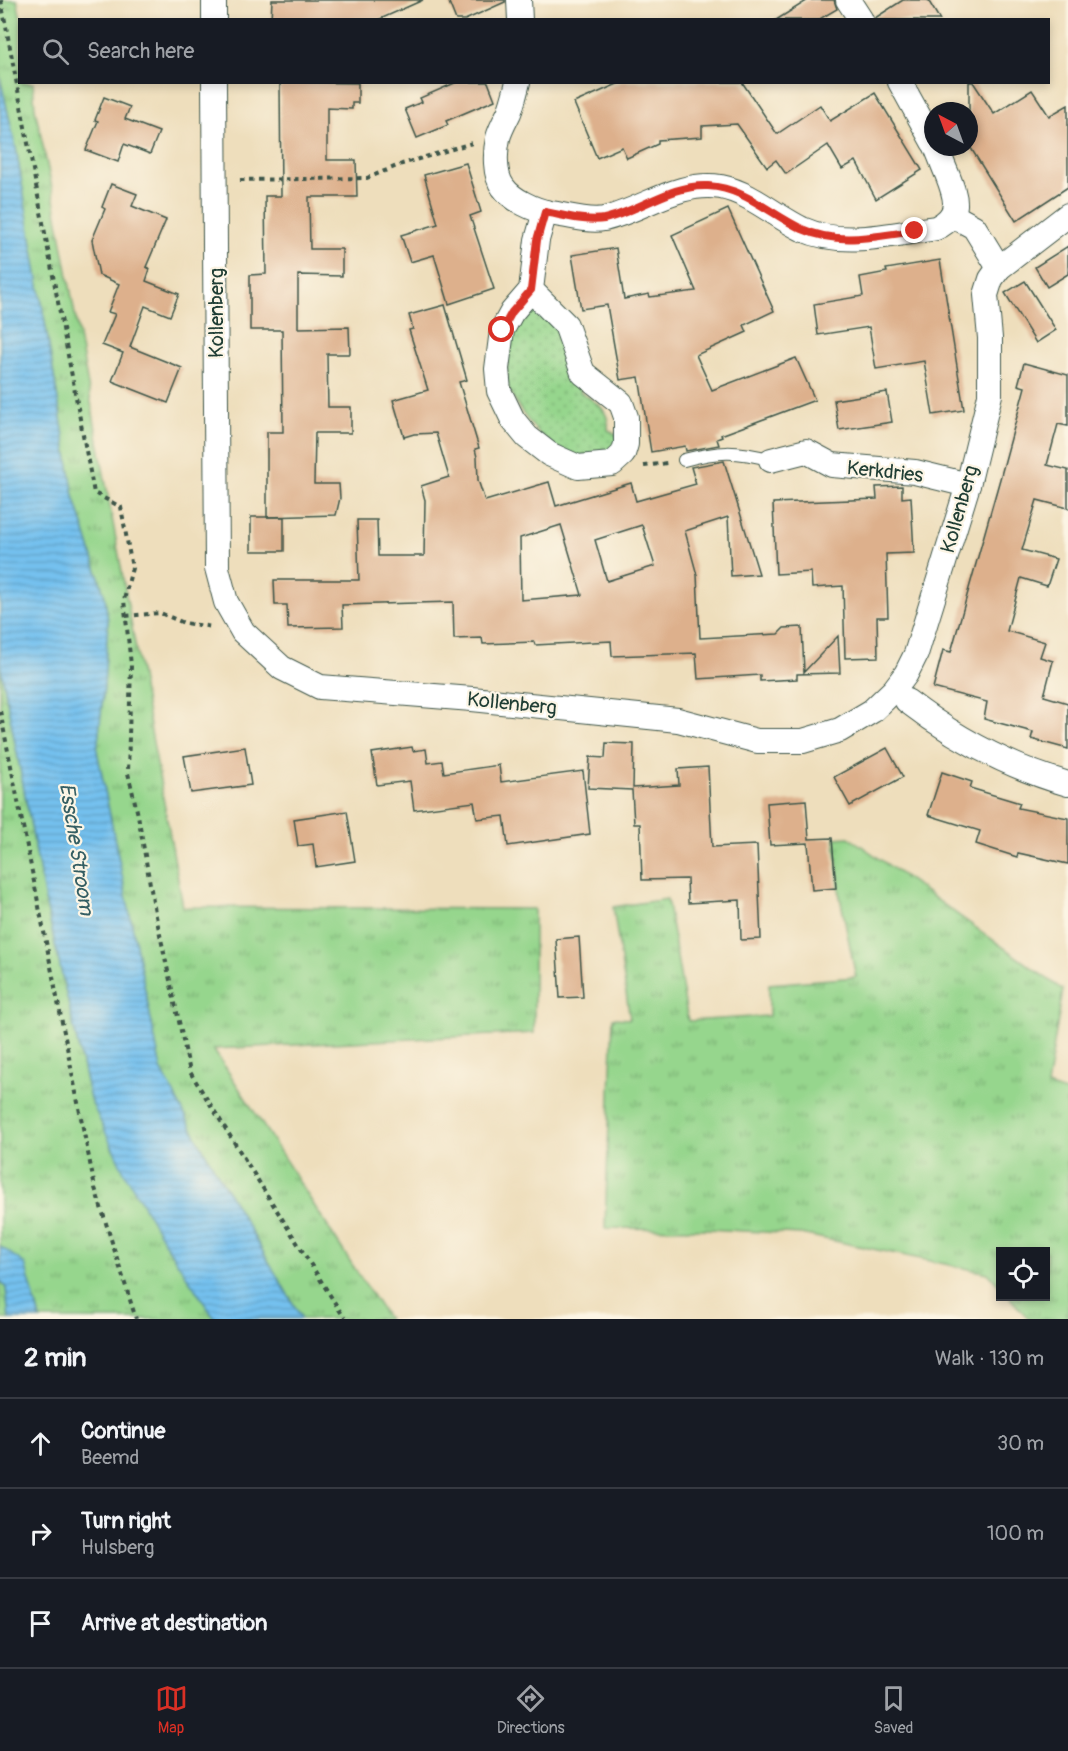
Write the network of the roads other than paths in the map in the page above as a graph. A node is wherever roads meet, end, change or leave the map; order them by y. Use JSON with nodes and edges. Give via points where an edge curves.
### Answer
{"nodes":[{"id":1,"x":214,"y":0,"type":"edge"},
{"id":2,"x":519,"y":0,"type":"edge"},
{"id":3,"x":848,"y":0,"type":"edge"},
{"id":4,"x":214,"y":18,"type":"edge"},
{"id":5,"x":520,"y":18,"type":"edge"},
{"id":6,"x":860,"y":18,"type":"edge"},
{"id":7,"x":214,"y":84,"type":"edge"},
{"id":8,"x":517,"y":84,"type":"edge"},
{"id":9,"x":901,"y":84,"type":"edge"},
{"id":10,"x":924,"y":126,"type":"edge"},
{"id":11,"x":939,"y":156,"type":"edge"},
{"id":12,"x":545,"y":212,"type":"junction"},
{"id":13,"x":952,"y":215,"type":"junction"},
{"id":14,"x":1068,"y":215,"type":"edge"},
{"id":15,"x":999,"y":268,"type":"junction"},
{"id":16,"x":531,"y":290,"type":"junction"},
{"id":17,"x":684,"y":460,"type":"road end"},
{"id":18,"x":771,"y":460,"type":"joint"},
{"id":19,"x":968,"y":484,"type":"junction"},
{"id":20,"x":906,"y":701,"type":"dead end"},
{"id":21,"x":1068,"y":784,"type":"edge"}],
"edges":[{"from":1,"to":4,"type":"street"},
{"from":2,"to":5,"type":"street"},
{"from":3,"to":6,"type":"street"},
{"from":7,"to":19,"type":"street","name":"Kollenberg","via":[[217,567],[226,602],[243,632],[282,668],[320,687],[678,720],[757,741],[803,741],[840,730],[872,711],[906,674],[916,654]]},
{"from":8,"to":12,"type":"street","via":[[498,138],[496,166],[502,187],[521,202]]},
{"from":9,"to":10,"type":"street"},
{"from":11,"to":13,"type":"street","via":[[954,194],[956,205]]},
{"from":12,"to":13,"type":"street","via":[[601,219],[704,186],[735,192],[802,229],[852,240],[936,228]]},
{"from":12,"to":16,"type":"street"},
{"from":13,"to":15,"type":"street","via":[[974,227]]},
{"from":14,"to":15,"type":"street","name":"Kollenberg"},
{"from":15,"to":19,"type":"street","name":"Kollenberg","via":[[986,295],[990,395]]},
{"from":16,"to":16,"type":"street","via":[[502,330],[497,369],[499,391],[513,420],[549,454],[578,467],[612,464],[627,444],[621,403],[584,373],[566,325]]},
{"from":17,"to":18,"type":"lane","via":[[716,452]]},
{"from":18,"to":19,"type":"street","name":"Kerkdries","via":[[806,451],[832,465],[915,472]]},
{"from":20,"to":21,"type":"street","via":[[963,740],[1002,760]]}]}
